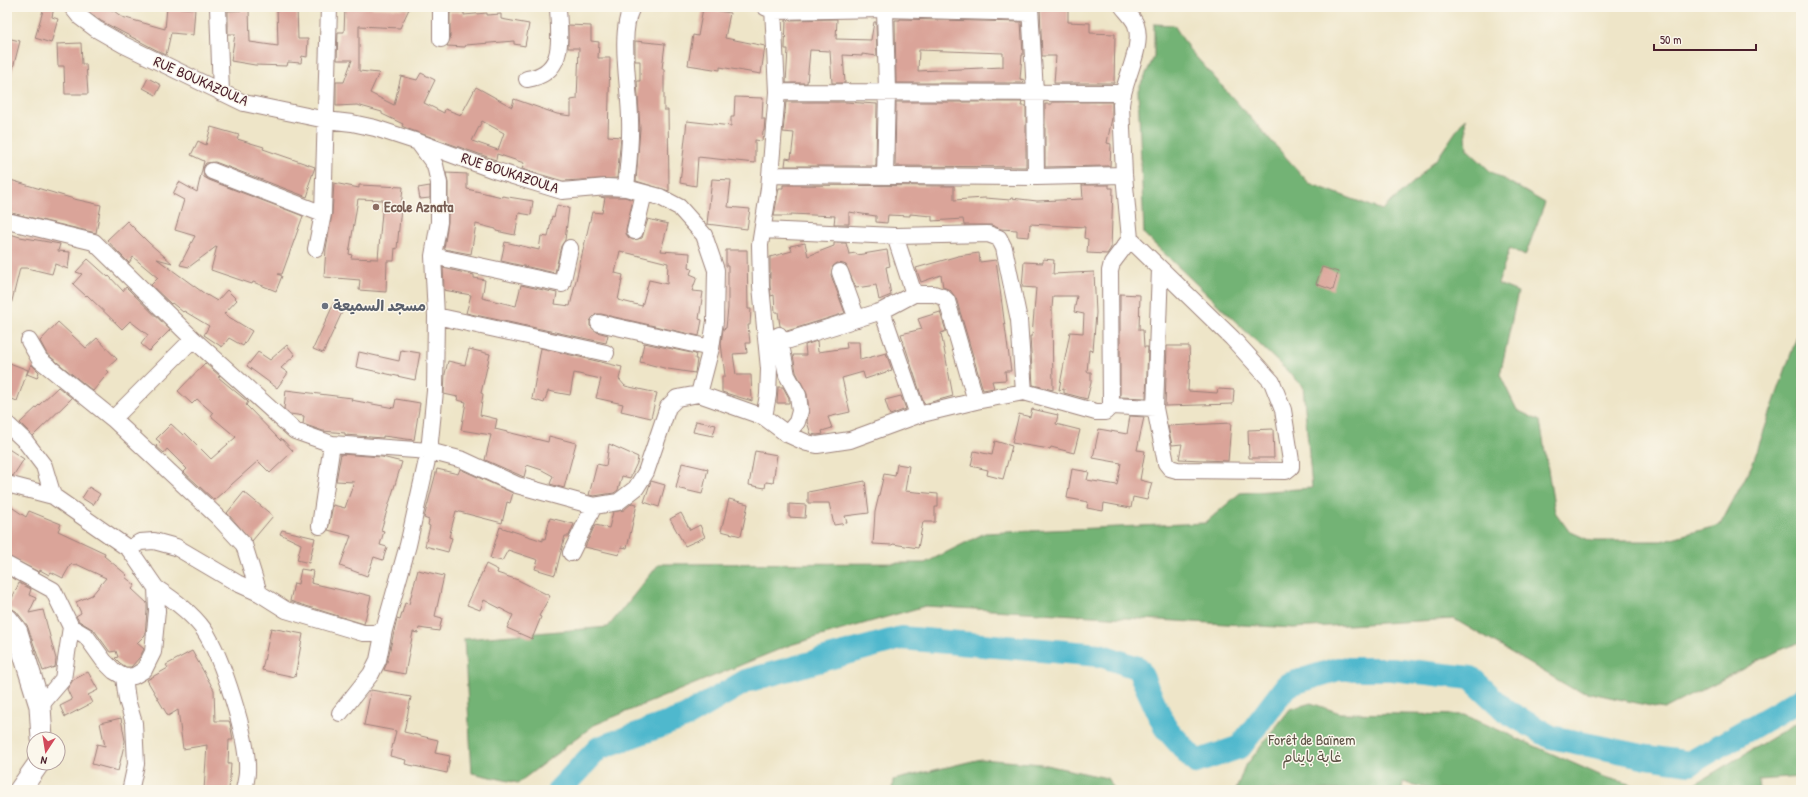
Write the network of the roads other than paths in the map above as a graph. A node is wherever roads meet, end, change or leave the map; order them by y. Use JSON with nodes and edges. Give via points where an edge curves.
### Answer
{"nodes":[{"id":1,"x":72,"y":7,"type":"edge"},
{"id":2,"x":218,"y":7,"type":"edge"},
{"id":3,"x":329,"y":7,"type":"edge"},
{"id":4,"x":441,"y":7,"type":"edge"},
{"id":5,"x":558,"y":7,"type":"edge"},
{"id":6,"x":632,"y":7,"type":"edge"},
{"id":7,"x":1123,"y":7,"type":"edge"},
{"id":8,"x":770,"y":8,"type":"edge"},
{"id":9,"x":885,"y":10,"type":"junction"},
{"id":10,"x":1030,"y":10,"type":"edge"},
{"id":11,"x":441,"y":39,"type":"dead end"},
{"id":12,"x":527,"y":79,"type":"dead end"},
{"id":13,"x":777,"y":92,"type":"junction"},
{"id":14,"x":887,"y":92,"type":"junction"},
{"id":15,"x":1035,"y":92,"type":"junction"},
{"id":16,"x":221,"y":93,"type":"junction"},
{"id":17,"x":1122,"y":93,"type":"junction"},
{"id":18,"x":326,"y":120,"type":"junction"},
{"id":19,"x":418,"y":142,"type":"junction"},
{"id":20,"x":212,"y":171,"type":"dead end"},
{"id":21,"x":770,"y":175,"type":"junction"},
{"id":22,"x":1124,"y":175,"type":"junction"},
{"id":23,"x":886,"y":176,"type":"junction"},
{"id":24,"x":1036,"y":177,"type":"junction"},
{"id":25,"x":626,"y":188,"type":"junction"},
{"id":26,"x":644,"y":193,"type":"junction"},
{"id":27,"x":323,"y":214,"type":"junction"},
{"id":28,"x":7,"y":222,"type":"edge"},
{"id":29,"x":635,"y":230,"type":"dead end"},
{"id":30,"x":763,"y":230,"type":"junction"},
{"id":31,"x":895,"y":236,"type":"junction"},
{"id":32,"x":1130,"y":239,"type":"junction"},
{"id":33,"x":570,"y":248,"type":"dead end"},
{"id":34,"x":316,"y":249,"type":"dead end"},
{"id":35,"x":433,"y":256,"type":"junction"},
{"id":36,"x":1160,"y":269,"type":"junction"},
{"id":37,"x":840,"y":272,"type":"dead end"},
{"id":38,"x":914,"y":294,"type":"junction"},
{"id":39,"x":882,"y":311,"type":"junction"},
{"id":40,"x":436,"y":316,"type":"junction"},
{"id":41,"x":857,"y":319,"type":"junction"},
{"id":42,"x":599,"y":323,"type":"dead end"},
{"id":43,"x":193,"y":339,"type":"junction"},
{"id":44,"x":29,"y":341,"type":"dead end"},
{"id":45,"x":711,"y":348,"type":"junction"},
{"id":46,"x":606,"y":353,"type":"dead end"},
{"id":47,"x":1024,"y":392,"type":"junction"},
{"id":48,"x":699,"y":394,"type":"junction"},
{"id":49,"x":976,"y":400,"type":"junction"},
{"id":50,"x":1111,"y":406,"type":"junction"},
{"id":51,"x":1156,"y":408,"type":"junction"},
{"id":52,"x":918,"y":415,"type":"junction"},
{"id":53,"x":764,"y":417,"type":"junction"},
{"id":54,"x":113,"y":419,"type":"junction"},
{"id":55,"x":7,"y":424,"type":"edge"},
{"id":56,"x":787,"y":434,"type":"junction"},
{"id":57,"x":332,"y":444,"type":"junction"},
{"id":58,"x":429,"y":451,"type":"junction"},
{"id":59,"x":7,"y":484,"type":"edge"},
{"id":60,"x":53,"y":496,"type":"junction"},
{"id":61,"x":594,"y":506,"type":"junction"},
{"id":62,"x":320,"y":526,"type":"dead end"},
{"id":63,"x":129,"y":549,"type":"junction"},
{"id":64,"x":571,"y":553,"type":"dead end"},
{"id":65,"x":7,"y":565,"type":"edge"},
{"id":66,"x":156,"y":588,"type":"junction"},
{"id":67,"x":259,"y":593,"type":"junction"},
{"id":68,"x":7,"y":619,"type":"edge"},
{"id":69,"x":71,"y":627,"type":"junction"},
{"id":70,"x":384,"y":630,"type":"junction"},
{"id":71,"x":124,"y":678,"type":"junction"},
{"id":72,"x":40,"y":706,"type":"junction"},
{"id":73,"x":340,"y":713,"type":"dead end"},
{"id":74,"x":42,"y":731,"type":"edge"},
{"id":75,"x":33,"y":771,"type":"edge"},
{"id":76,"x":131,"y":787,"type":"dead end"},
{"id":77,"x":20,"y":790,"type":"edge"},
{"id":78,"x":244,"y":790,"type":"edge"}],
"edges":[{"from":1,"to":16,"type":"street","name":"RUE BOUKAZOULA","via":[[80,17],[107,35]]},
{"from":2,"to":16,"type":"street"},
{"from":3,"to":18,"type":"street"},
{"from":4,"to":11,"type":"street"},
{"from":5,"to":12,"type":"street","via":[[560,47],[554,65],[537,77]]},
{"from":6,"to":25,"type":"street","via":[[625,35],[630,121]]},
{"from":7,"to":17,"type":"street","via":[[1136,24],[1138,43]]},
{"from":8,"to":9,"type":"street"},
{"from":8,"to":13,"type":"street"},
{"from":9,"to":10,"type":"street"},
{"from":9,"to":14,"type":"street"},
{"from":10,"to":15,"type":"street"},
{"from":13,"to":14,"type":"street"},
{"from":13,"to":21,"type":"street"},
{"from":14,"to":15,"type":"street"},
{"from":14,"to":23,"type":"street"},
{"from":15,"to":17,"type":"street"},
{"from":15,"to":24,"type":"street"},
{"from":16,"to":18,"type":"street","name":"RUE BOUKAZOULA","via":[[244,102]]},
{"from":17,"to":22,"type":"street"},
{"from":18,"to":19,"type":"street","name":"RUE BOUKAZOULA","via":[[375,128]]},
{"from":18,"to":27,"type":"street"},
{"from":19,"to":25,"type":"street","name":"RUE BOUKAZOULA","via":[[494,170],[562,191],[607,186]]},
{"from":19,"to":35,"type":"street","via":[[436,165],[438,174],[439,222]]},
{"from":20,"to":27,"type":"street"},
{"from":21,"to":23,"type":"street"},
{"from":21,"to":30,"type":"street"},
{"from":22,"to":24,"type":"street"},
{"from":22,"to":32,"type":"street"},
{"from":23,"to":24,"type":"street"},
{"from":25,"to":26,"type":"street","name":"RUE BOUKAZOULA"},
{"from":26,"to":29,"type":"street"},
{"from":26,"to":45,"type":"street","name":"RUE BOUKAZOULA","via":[[660,197],[678,207],[704,235],[716,270],[715,321]]},
{"from":27,"to":34,"type":"street"},
{"from":28,"to":43,"type":"street","via":[[94,242]]},
{"from":30,"to":31,"type":"street"},
{"from":30,"to":53,"type":"street","via":[[760,245],[761,286],[769,369]]},
{"from":31,"to":38,"type":"street"},
{"from":31,"to":47,"type":"street","via":[[988,234],[999,238],[1004,248],[1019,320]]},
{"from":32,"to":36,"type":"street"},
{"from":32,"to":50,"type":"street","via":[[1112,263],[1110,270]]},
{"from":33,"to":35,"type":"street","via":[[562,284]]},
{"from":35,"to":40,"type":"street"},
{"from":36,"to":51,"type":"street"},
{"from":36,"to":51,"type":"street","via":[[1232,338],[1272,382],[1283,410],[1291,467],[1286,471],[1170,468],[1166,463]]},
{"from":37,"to":41,"type":"street"},
{"from":38,"to":39,"type":"street"},
{"from":38,"to":49,"type":"street","via":[[934,294],[947,301]]},
{"from":39,"to":41,"type":"street"},
{"from":39,"to":52,"type":"street"},
{"from":40,"to":46,"type":"street"},
{"from":40,"to":58,"type":"street","via":[[435,391]]},
{"from":41,"to":56,"type":"street","via":[[780,339],[787,375],[798,395],[800,411],[797,422]]},
{"from":42,"to":45,"type":"street"},
{"from":43,"to":54,"type":"street"},
{"from":43,"to":57,"type":"street","via":[[295,431]]},
{"from":44,"to":54,"type":"street","via":[[40,360]]},
{"from":45,"to":48,"type":"street","name":"RUE BOUKAZOULA"},
{"from":47,"to":49,"type":"street"},
{"from":47,"to":50,"type":"street","via":[[1096,412],[1105,412]]},
{"from":48,"to":53,"type":"street"},
{"from":48,"to":61,"type":"street","via":[[677,398],[668,407],[646,472],[636,488],[618,502]]},
{"from":49,"to":52,"type":"street"},
{"from":50,"to":51,"type":"street"},
{"from":52,"to":56,"type":"street","via":[[850,440],[817,445]]},
{"from":53,"to":56,"type":"street"},
{"from":54,"to":67,"type":"street","via":[[219,518],[244,545]]},
{"from":55,"to":60,"type":"street","via":[[44,466]]},
{"from":57,"to":58,"type":"street"},
{"from":57,"to":62,"type":"street"},
{"from":58,"to":61,"type":"street","via":[[463,460],[517,484]]},
{"from":58,"to":70,"type":"street","via":[[408,545]]},
{"from":59,"to":60,"type":"street"},
{"from":60,"to":63,"type":"street"},
{"from":61,"to":64,"type":"street"},
{"from":63,"to":66,"type":"street"},
{"from":63,"to":67,"type":"street","via":[[140,542],[154,541],[176,547]]},
{"from":65,"to":69,"type":"street","via":[[53,590]]},
{"from":66,"to":71,"type":"street","via":[[157,611],[153,652],[144,670]]},
{"from":66,"to":78,"type":"street","via":[[180,605],[204,630],[218,657],[227,679],[244,741],[247,771]]},
{"from":67,"to":70,"type":"street","via":[[286,610],[308,618],[363,633]]},
{"from":68,"to":72,"type":"main road","via":[[17,632]]},
{"from":69,"to":71,"type":"street","via":[[86,636],[104,661]]},
{"from":69,"to":72,"type":"street","via":[[63,679]]},
{"from":70,"to":73,"type":"street","via":[[378,660],[371,674]]},
{"from":71,"to":76,"type":"street","via":[[134,723],[136,764]]},
{"from":72,"to":74,"type":"main road"},
{"from":75,"to":77,"type":"main road"}]}
